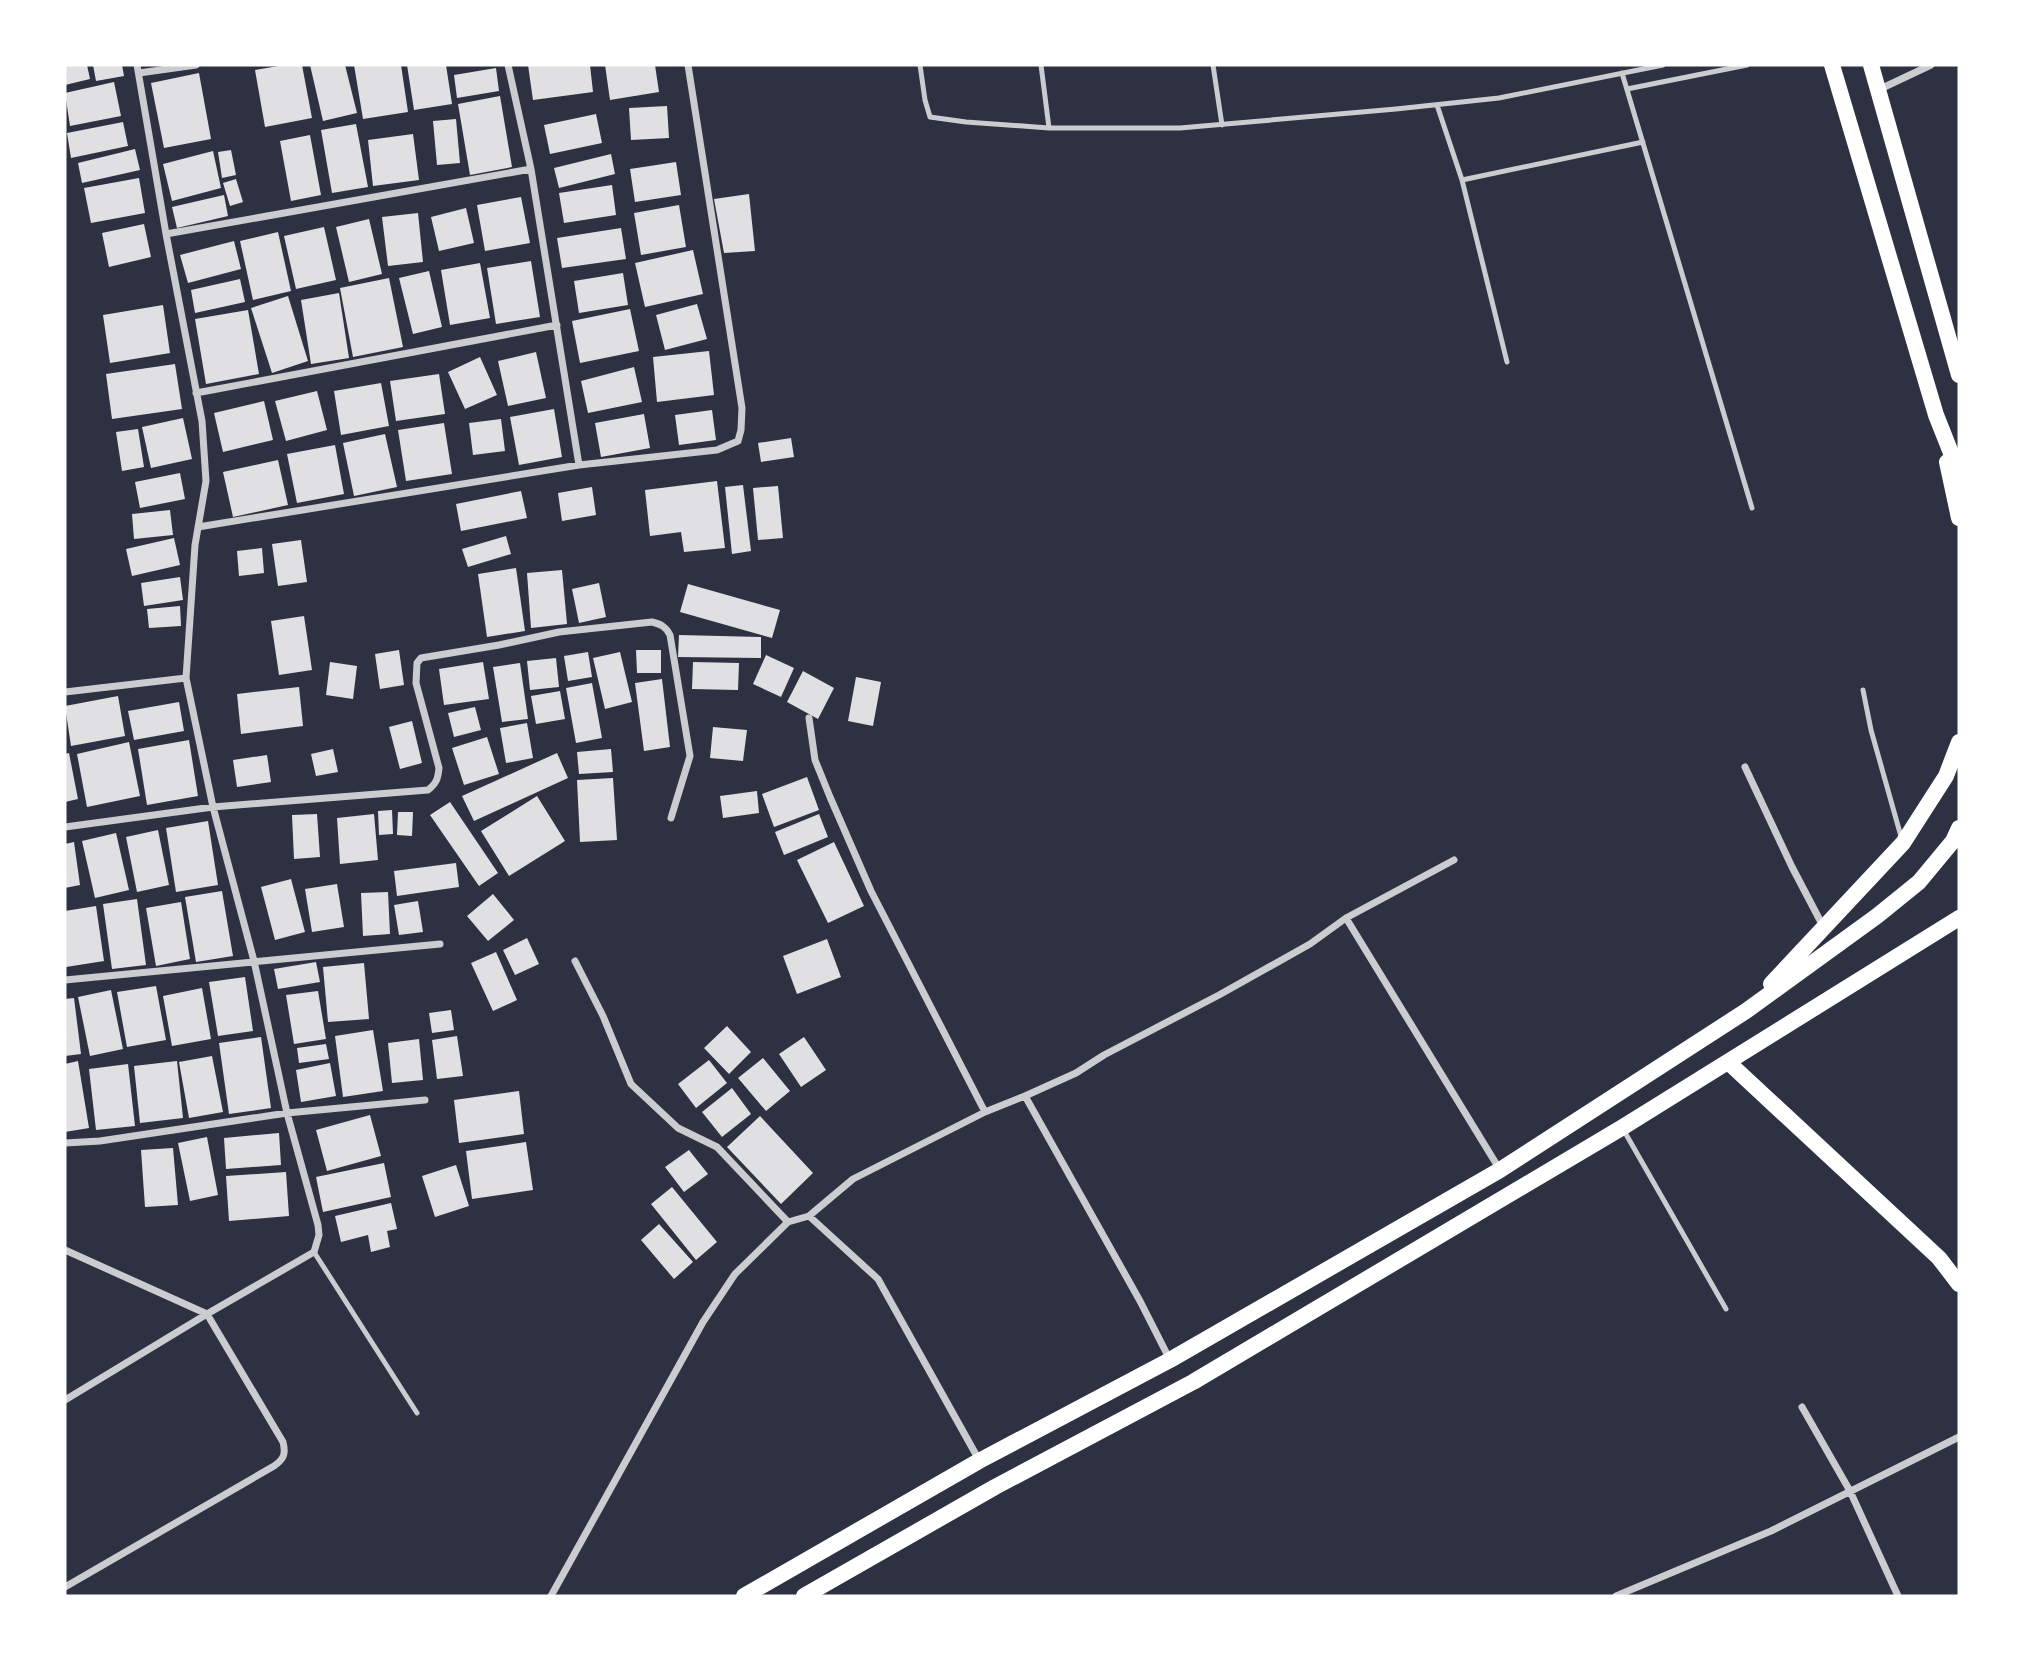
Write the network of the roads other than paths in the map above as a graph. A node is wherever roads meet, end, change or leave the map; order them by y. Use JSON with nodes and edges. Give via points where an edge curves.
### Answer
{"nodes":[{"id":1,"x":196,"y":65,"type":"edge"},
{"id":2,"x":508,"y":65,"type":"edge"},
{"id":3,"x":688,"y":65,"type":"edge"},
{"id":4,"x":920,"y":65,"type":"edge"},
{"id":5,"x":1041,"y":65,"type":"edge"},
{"id":6,"x":1213,"y":65,"type":"edge"},
{"id":7,"x":1663,"y":65,"type":"edge"},
{"id":8,"x":1747,"y":65,"type":"edge"},
{"id":9,"x":1832,"y":65,"type":"edge"},
{"id":10,"x":1871,"y":65,"type":"edge"},
{"id":11,"x":1931,"y":65,"type":"edge"},
{"id":12,"x":138,"y":69,"type":"edge"},
{"id":13,"x":1622,"y":73,"type":"junction"},
{"id":14,"x":1627,"y":89,"type":"junction"},
{"id":15,"x":1877,"y":90,"type":"junction"},
{"id":16,"x":1437,"y":105,"type":"junction"},
{"id":17,"x":1222,"y":125,"type":"junction"},
{"id":18,"x":1049,"y":128,"type":"junction"},
{"id":19,"x":1643,"y":142,"type":"junction"},
{"id":20,"x":531,"y":169,"type":"junction"},
{"id":21,"x":1462,"y":180,"type":"junction"},
{"id":22,"x":166,"y":234,"type":"junction"},
{"id":23,"x":557,"y":325,"type":"junction"},
{"id":24,"x":1507,"y":362,"type":"dead end"},
{"id":25,"x":1959,"y":375,"type":"edge"},
{"id":26,"x":197,"y":393,"type":"junction"},
{"id":27,"x":1936,"y":415,"type":"junction"},
{"id":28,"x":579,"y":464,"type":"junction"},
{"id":29,"x":1959,"y":473,"type":"edge"},
{"id":30,"x":1752,"y":508,"type":"dead end"},
{"id":31,"x":1959,"y":518,"type":"edge"},
{"id":32,"x":198,"y":527,"type":"junction"},
{"id":33,"x":186,"y":678,"type":"junction"},
{"id":34,"x":1863,"y":690,"type":"dead end"},
{"id":35,"x":65,"y":692,"type":"edge"},
{"id":36,"x":809,"y":718,"type":"dead end"},
{"id":37,"x":1959,"y":742,"type":"edge"},
{"id":38,"x":1745,"y":767,"type":"dead end"},
{"id":39,"x":213,"y":807,"type":"junction"},
{"id":40,"x":671,"y":818,"type":"dead end"},
{"id":41,"x":65,"y":827,"type":"edge"},
{"id":42,"x":1959,"y":828,"type":"edge"},
{"id":43,"x":1903,"y":843,"type":"junction"},
{"id":44,"x":1454,"y":860,"type":"dead end"},
{"id":45,"x":1346,"y":918,"type":"junction"},
{"id":46,"x":1959,"y":918,"type":"edge"},
{"id":47,"x":1824,"y":929,"type":"junction"},
{"id":48,"x":440,"y":944,"type":"dead end"},
{"id":49,"x":254,"y":961,"type":"junction"},
{"id":50,"x":575,"y":961,"type":"dead end"},
{"id":51,"x":65,"y":979,"type":"edge"},
{"id":52,"x":1746,"y":1012,"type":"junction"},
{"id":53,"x":1728,"y":1062,"type":"junction"},
{"id":54,"x":1026,"y":1096,"type":"junction"},
{"id":55,"x":425,"y":1100,"type":"dead end"},
{"id":56,"x":985,"y":1112,"type":"junction"},
{"id":57,"x":287,"y":1113,"type":"junction"},
{"id":58,"x":1623,"y":1128,"type":"junction"},
{"id":59,"x":65,"y":1143,"type":"edge"},
{"id":60,"x":1500,"y":1170,"type":"junction"},
{"id":61,"x":809,"y":1216,"type":"junction"},
{"id":62,"x":788,"y":1222,"type":"junction"},
{"id":63,"x":65,"y":1250,"type":"edge"},
{"id":64,"x":314,"y":1252,"type":"junction"},
{"id":65,"x":1959,"y":1284,"type":"edge"},
{"id":66,"x":1726,"y":1309,"type":"dead end"},
{"id":67,"x":207,"y":1314,"type":"junction"},
{"id":68,"x":1170,"y":1360,"type":"junction"},
{"id":69,"x":65,"y":1400,"type":"edge"},
{"id":70,"x":1802,"y":1407,"type":"dead end"},
{"id":71,"x":418,"y":1413,"type":"dead end"},
{"id":72,"x":1959,"y":1437,"type":"edge"},
{"id":73,"x":979,"y":1461,"type":"junction"},
{"id":74,"x":1850,"y":1491,"type":"junction"},
{"id":75,"x":65,"y":1587,"type":"edge"},
{"id":76,"x":746,"y":1595,"type":"edge"},
{"id":77,"x":551,"y":1596,"type":"edge"},
{"id":78,"x":804,"y":1596,"type":"edge"},
{"id":79,"x":1616,"y":1596,"type":"edge"},
{"id":80,"x":1898,"y":1596,"type":"edge"}],
"edges":[{"from":1,"to":12,"type":"street"},
{"from":2,"to":20,"type":"street"},
{"from":3,"to":28,"type":"street","via":[[742,408],[738,441],[717,450]]},
{"from":4,"to":18,"type":"lane","via":[[930,117]]},
{"from":5,"to":18,"type":"lane"},
{"from":6,"to":17,"type":"lane"},
{"from":7,"to":13,"type":"lane"},
{"from":8,"to":14,"type":"lane"},
{"from":9,"to":27,"type":"highway"},
{"from":10,"to":15,"type":"highway"},
{"from":11,"to":15,"type":"street"},
{"from":12,"to":22,"type":"street"},
{"from":13,"to":14,"type":"lane"},
{"from":13,"to":16,"type":"lane","via":[[1499,98]]},
{"from":14,"to":19,"type":"lane"},
{"from":15,"to":25,"type":"highway"},
{"from":16,"to":17,"type":"lane"},
{"from":16,"to":21,"type":"lane"},
{"from":17,"to":18,"type":"lane"},
{"from":19,"to":21,"type":"lane"},
{"from":19,"to":30,"type":"lane"},
{"from":20,"to":22,"type":"street"},
{"from":20,"to":23,"type":"street"},
{"from":21,"to":24,"type":"lane"},
{"from":22,"to":26,"type":"street"},
{"from":23,"to":26,"type":"street"},
{"from":23,"to":28,"type":"street"},
{"from":26,"to":32,"type":"street","via":[[206,481]]},
{"from":27,"to":29,"type":"highway"},
{"from":27,"to":31,"type":"highway"},
{"from":28,"to":32,"type":"street"},
{"from":32,"to":33,"type":"street"},
{"from":33,"to":35,"type":"street"},
{"from":33,"to":39,"type":"street"},
{"from":34,"to":43,"type":"lane"},
{"from":36,"to":56,"type":"street","via":[[815,760],[861,868]]},
{"from":37,"to":43,"type":"highway","via":[[1946,776]]},
{"from":38,"to":47,"type":"street"},
{"from":39,"to":40,"type":"street","via":[[428,790],[438,779],[439,768],[416,683],[421,658],[559,632],[645,623],[660,624],[670,635],[690,756]]},
{"from":39,"to":41,"type":"street"},
{"from":39,"to":49,"type":"street"},
{"from":42,"to":52,"type":"highway","via":[[1919,882]]},
{"from":43,"to":47,"type":"highway"},
{"from":44,"to":45,"type":"street"},
{"from":45,"to":54,"type":"street","via":[[1310,944],[1219,995]]},
{"from":45,"to":60,"type":"street"},
{"from":46,"to":53,"type":"highway"},
{"from":47,"to":52,"type":"highway"},
{"from":48,"to":49,"type":"street"},
{"from":49,"to":51,"type":"street"},
{"from":49,"to":57,"type":"street"},
{"from":50,"to":62,"type":"street","via":[[631,1083],[678,1128],[718,1147]]},
{"from":52,"to":60,"type":"highway"},
{"from":53,"to":58,"type":"highway"},
{"from":53,"to":65,"type":"highway","via":[[1939,1258]]},
{"from":54,"to":56,"type":"street"},
{"from":54,"to":68,"type":"street"},
{"from":55,"to":57,"type":"street"},
{"from":56,"to":61,"type":"street","via":[[853,1179]]},
{"from":57,"to":59,"type":"street"},
{"from":57,"to":64,"type":"street","via":[[318,1225]]},
{"from":58,"to":66,"type":"lane"},
{"from":58,"to":78,"type":"highway","via":[[1193,1382]]},
{"from":60,"to":68,"type":"highway"},
{"from":61,"to":62,"type":"street"},
{"from":61,"to":73,"type":"street","via":[[878,1279]]},
{"from":62,"to":77,"type":"street","via":[[735,1274],[703,1322]]},
{"from":63,"to":67,"type":"street"},
{"from":64,"to":67,"type":"street"},
{"from":64,"to":71,"type":"lane"},
{"from":67,"to":69,"type":"street"},
{"from":67,"to":75,"type":"street","via":[[283,1442],[284,1457]]},
{"from":68,"to":73,"type":"highway"},
{"from":70,"to":74,"type":"street"},
{"from":72,"to":74,"type":"street"},
{"from":73,"to":76,"type":"highway"},
{"from":74,"to":79,"type":"street","via":[[1771,1531]]},
{"from":74,"to":80,"type":"street"}]}
